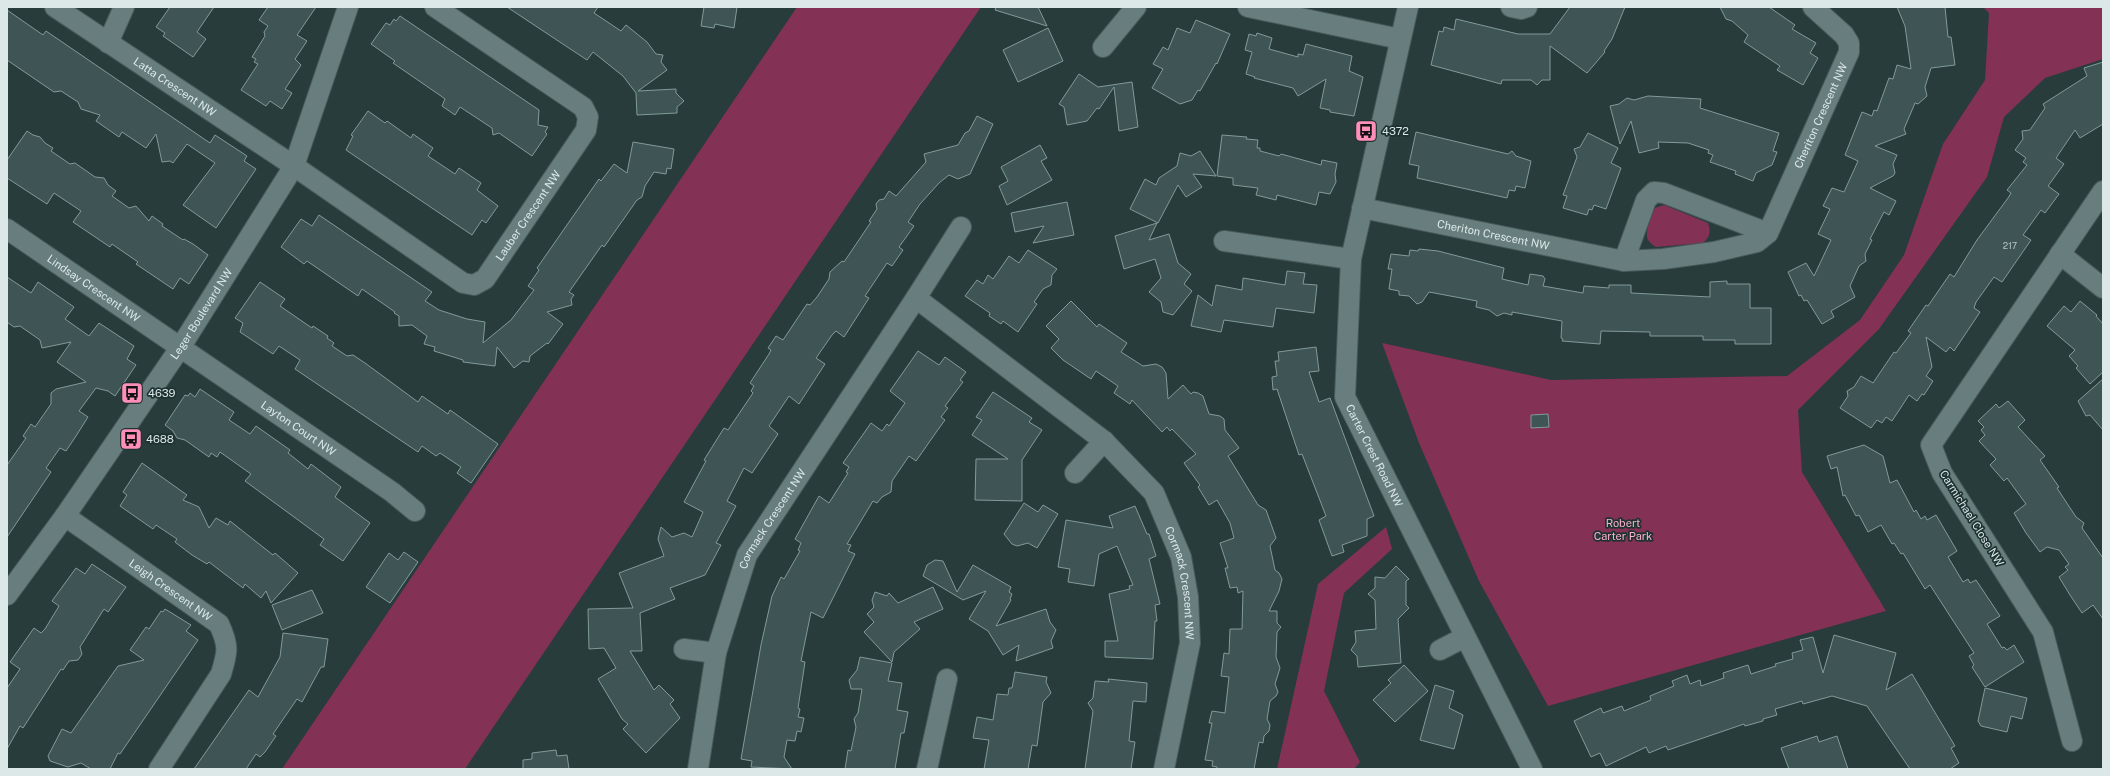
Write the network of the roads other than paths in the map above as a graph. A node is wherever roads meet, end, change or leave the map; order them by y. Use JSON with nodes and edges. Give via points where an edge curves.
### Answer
{"nodes":[{"id":1,"x":55,"y":7,"type":"edge"},
{"id":2,"x":124,"y":7,"type":"edge"},
{"id":3,"x":348,"y":7,"type":"edge"},
{"id":4,"x":435,"y":7,"type":"edge"},
{"id":5,"x":1136,"y":7,"type":"edge"},
{"id":6,"x":1248,"y":7,"type":"edge"},
{"id":7,"x":1408,"y":7,"type":"edge"},
{"id":8,"x":1511,"y":7,"type":"edge"},
{"id":9,"x":1527,"y":7,"type":"edge"},
{"id":10,"x":1813,"y":7,"type":"edge"},
{"id":11,"x":1400,"y":39,"type":"junction"},
{"id":12,"x":108,"y":42,"type":"junction"},
{"id":13,"x":1103,"y":47,"type":"dead end"},
{"id":14,"x":294,"y":166,"type":"junction"},
{"id":15,"x":2103,"y":191,"type":"edge"},
{"id":16,"x":1362,"y":208,"type":"junction"},
{"id":17,"x":961,"y":227,"type":"dead end"},
{"id":18,"x":7,"y":229,"type":"edge"},
{"id":19,"x":1768,"y":233,"type":"junction"},
{"id":20,"x":1224,"y":241,"type":"dead end"},
{"id":21,"x":2060,"y":254,"type":"junction"},
{"id":22,"x":1351,"y":259,"type":"junction"},
{"id":23,"x":1624,"y":261,"type":"junction"},
{"id":24,"x":2103,"y":288,"type":"edge"},
{"id":25,"x":916,"y":298,"type":"junction"},
{"id":26,"x":180,"y":348,"type":"junction"},
{"id":27,"x":1104,"y":441,"type":"junction"},
{"id":28,"x":1075,"y":473,"type":"dead end"},
{"id":29,"x":415,"y":511,"type":"dead end"},
{"id":30,"x":65,"y":516,"type":"junction"},
{"id":31,"x":7,"y":595,"type":"edge"},
{"id":32,"x":1466,"y":637,"type":"junction"},
{"id":33,"x":684,"y":650,"type":"dead end"},
{"id":34,"x":1440,"y":650,"type":"dead end"},
{"id":35,"x":716,"y":653,"type":"junction"},
{"id":36,"x":947,"y":679,"type":"dead end"},
{"id":37,"x":2072,"y":741,"type":"dead end"},
{"id":38,"x":158,"y":769,"type":"edge"},
{"id":39,"x":698,"y":769,"type":"edge"},
{"id":40,"x":927,"y":769,"type":"edge"},
{"id":41,"x":1164,"y":769,"type":"edge"},
{"id":42,"x":1532,"y":769,"type":"edge"}],
"edges":[{"from":1,"to":12,"type":"street","name":"Latta Crescent NW"},
{"from":2,"to":12,"type":"street"},
{"from":3,"to":14,"type":"street","name":"Leger Boulevard NW"},
{"from":4,"to":14,"type":"street","name":"Lauber Crescent NW","via":[[583,107],[588,117],[586,130],[485,279],[474,285],[463,283]]},
{"from":5,"to":13,"type":"street"},
{"from":6,"to":11,"type":"street"},
{"from":7,"to":11,"type":"street","name":"Carter Crest Road NW"},
{"from":8,"to":9,"type":"street"},
{"from":10,"to":19,"type":"street","name":"Cheriton Crescent NW","via":[[1844,35],[1849,43],[1849,52]]},
{"from":11,"to":16,"type":"street","name":"Carter Crest Road NW"},
{"from":12,"to":14,"type":"street","name":"Latta Crescent NW"},
{"from":14,"to":26,"type":"street","name":"Leger Boulevard NW"},
{"from":15,"to":21,"type":"street","name":"Carmichael Close NW"},
{"from":16,"to":22,"type":"street","name":"Carter Crest Road NW"},
{"from":16,"to":23,"type":"street","name":"Cheriton Crescent NW"},
{"from":17,"to":25,"type":"street","name":"Cormack Crescent NW"},
{"from":18,"to":26,"type":"street","name":"Lindsay Crescent NW"},
{"from":19,"to":23,"type":"street","name":"Cheriton Crescent NW","via":[[1758,242],[1714,252]]},
{"from":19,"to":23,"type":"street","via":[[1664,193],[1654,192],[1646,200]]},
{"from":20,"to":22,"type":"street"},
{"from":21,"to":24,"type":"street"},
{"from":21,"to":37,"type":"street","name":"Carmichael Close NW","via":[[1931,445],[1942,473],[2044,632]]},
{"from":22,"to":32,"type":"street","name":"Carter Crest Road NW","via":[[1345,397]]},
{"from":25,"to":27,"type":"street","name":"Cormack Crescent NW"},
{"from":25,"to":35,"type":"street","name":"Cormack Crescent NW","via":[[747,555]]},
{"from":26,"to":29,"type":"street","name":"Layton Court NW","via":[[392,492]]},
{"from":26,"to":30,"type":"street","name":"Leger Boulevard NW"},
{"from":27,"to":28,"type":"street"},
{"from":27,"to":41,"type":"street","name":"Cormack Crescent NW","via":[[1154,493],[1181,557],[1188,597],[1190,643]]},
{"from":30,"to":31,"type":"street","name":"Leger Boulevard NW"},
{"from":30,"to":38,"type":"street","name":"Leigh Crescent NW","via":[[219,624],[227,642],[221,674]]},
{"from":32,"to":34,"type":"street"},
{"from":32,"to":42,"type":"street","name":"Carter Crest Road NW"},
{"from":33,"to":35,"type":"street"},
{"from":35,"to":39,"type":"street","name":"Cormack Crescent NW"},
{"from":36,"to":40,"type":"street"}]}
